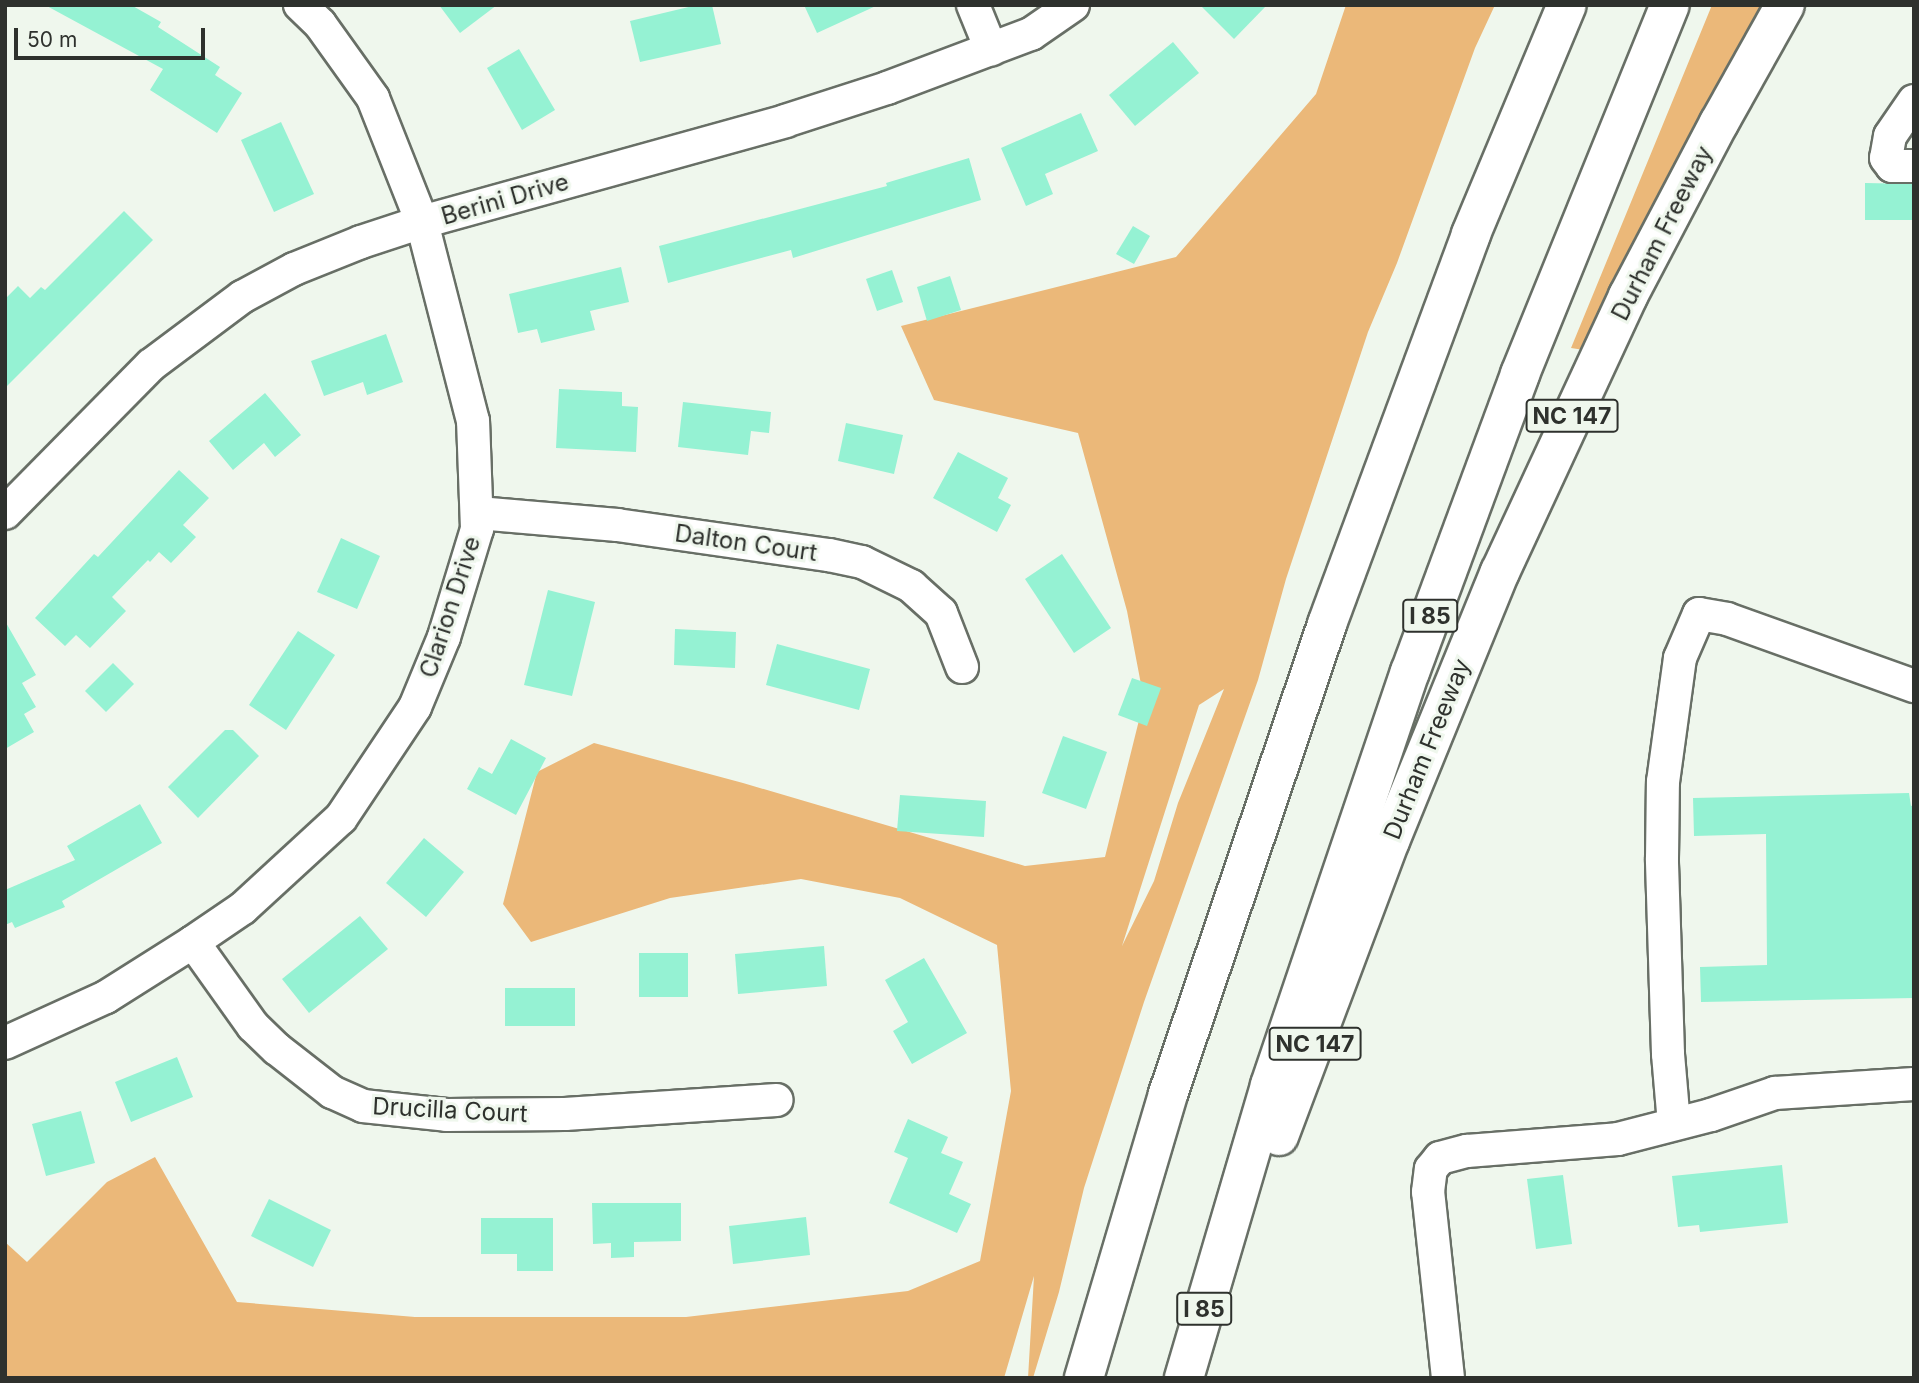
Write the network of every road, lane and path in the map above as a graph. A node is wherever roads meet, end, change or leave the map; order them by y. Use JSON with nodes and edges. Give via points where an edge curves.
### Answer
{"nodes":[{"id":1,"x":300,"y":5,"type":"edge"},
{"id":2,"x":973,"y":5,"type":"edge"},
{"id":3,"x":1073,"y":5,"type":"edge"},
{"id":4,"x":1567,"y":5,"type":"edge"},
{"id":5,"x":1670,"y":5,"type":"edge"},
{"id":6,"x":1785,"y":5,"type":"edge"},
{"id":7,"x":991,"y":49,"type":"junction"},
{"id":8,"x":1914,"y":101,"type":"edge"},
{"id":9,"x":1914,"y":166,"type":"edge"},
{"id":10,"x":422,"y":222,"type":"junction"},
{"id":11,"x":5,"y":513,"type":"edge"},
{"id":12,"x":478,"y":513,"type":"junction"},
{"id":13,"x":962,"y":667,"type":"dead end"},
{"id":14,"x":1914,"y":686,"type":"edge"},
{"id":15,"x":193,"y":942,"type":"junction"},
{"id":16,"x":5,"y":1043,"type":"edge"},
{"id":17,"x":1914,"y":1084,"type":"edge"},
{"id":18,"x":777,"y":1100,"type":"dead end"},
{"id":19,"x":1674,"y":1124,"type":"junction"},
{"id":20,"x":1224,"y":1240,"type":"junction"},
{"id":21,"x":1084,"y":1378,"type":"edge"},
{"id":22,"x":1184,"y":1378,"type":"edge"},
{"id":23,"x":1448,"y":1378,"type":"edge"}],
"edges":[{"from":1,"to":10,"type":"street","name":"Clarion Drive","via":[[320,24],[373,98]]},
{"from":2,"to":7,"type":"street"},
{"from":3,"to":7,"type":"street","name":"Berini Drive","via":[[1031,34]]},
{"from":4,"to":21,"type":"highway","via":[[1471,234],[1327,624],[1168,1094]]},
{"from":5,"to":20,"type":"highway","number":"I 85","via":[[1454,549],[1341,870]]},
{"from":6,"to":20,"type":"highway","name":"Durham Freeway","number":"NC 147","via":[[1718,122],[1629,296],[1500,572],[1395,828],[1276,1144]]},
{"from":7,"to":10,"type":"street","name":"Berini Drive","via":[[785,121]]},
{"from":8,"to":9,"type":"street","via":[[1890,136],[1886,158],[1892,166]]},
{"from":10,"to":11,"type":"street","name":"Berini Drive","via":[[327,255],[242,297],[151,365]]},
{"from":10,"to":12,"type":"street","name":"Clarion Drive","via":[[473,421]]},
{"from":12,"to":13,"type":"street","name":"Dalton Court","via":[[617,525],[862,562],[911,586],[941,613]]},
{"from":12,"to":15,"type":"street","name":"Clarion Drive","via":[[477,530],[431,672],[415,707],[358,797],[288,870]]},
{"from":14,"to":19,"type":"street","via":[[1727,619],[1699,614],[1680,657],[1663,782],[1668,1054]]},
{"from":15,"to":16,"type":"street","name":"Clarion Drive","via":[[106,996]]},
{"from":15,"to":18,"type":"street","name":"Drucilla Court","via":[[246,1017],[277,1049],[332,1092],[363,1106],[447,1115],[565,1114]]},
{"from":17,"to":19,"type":"street","via":[[1775,1093]]},
{"from":19,"to":23,"type":"street","via":[[1618,1139],[1467,1151],[1440,1158],[1432,1169],[1428,1192]]},
{"from":20,"to":22,"type":"highway","number":"I 85"}]}
